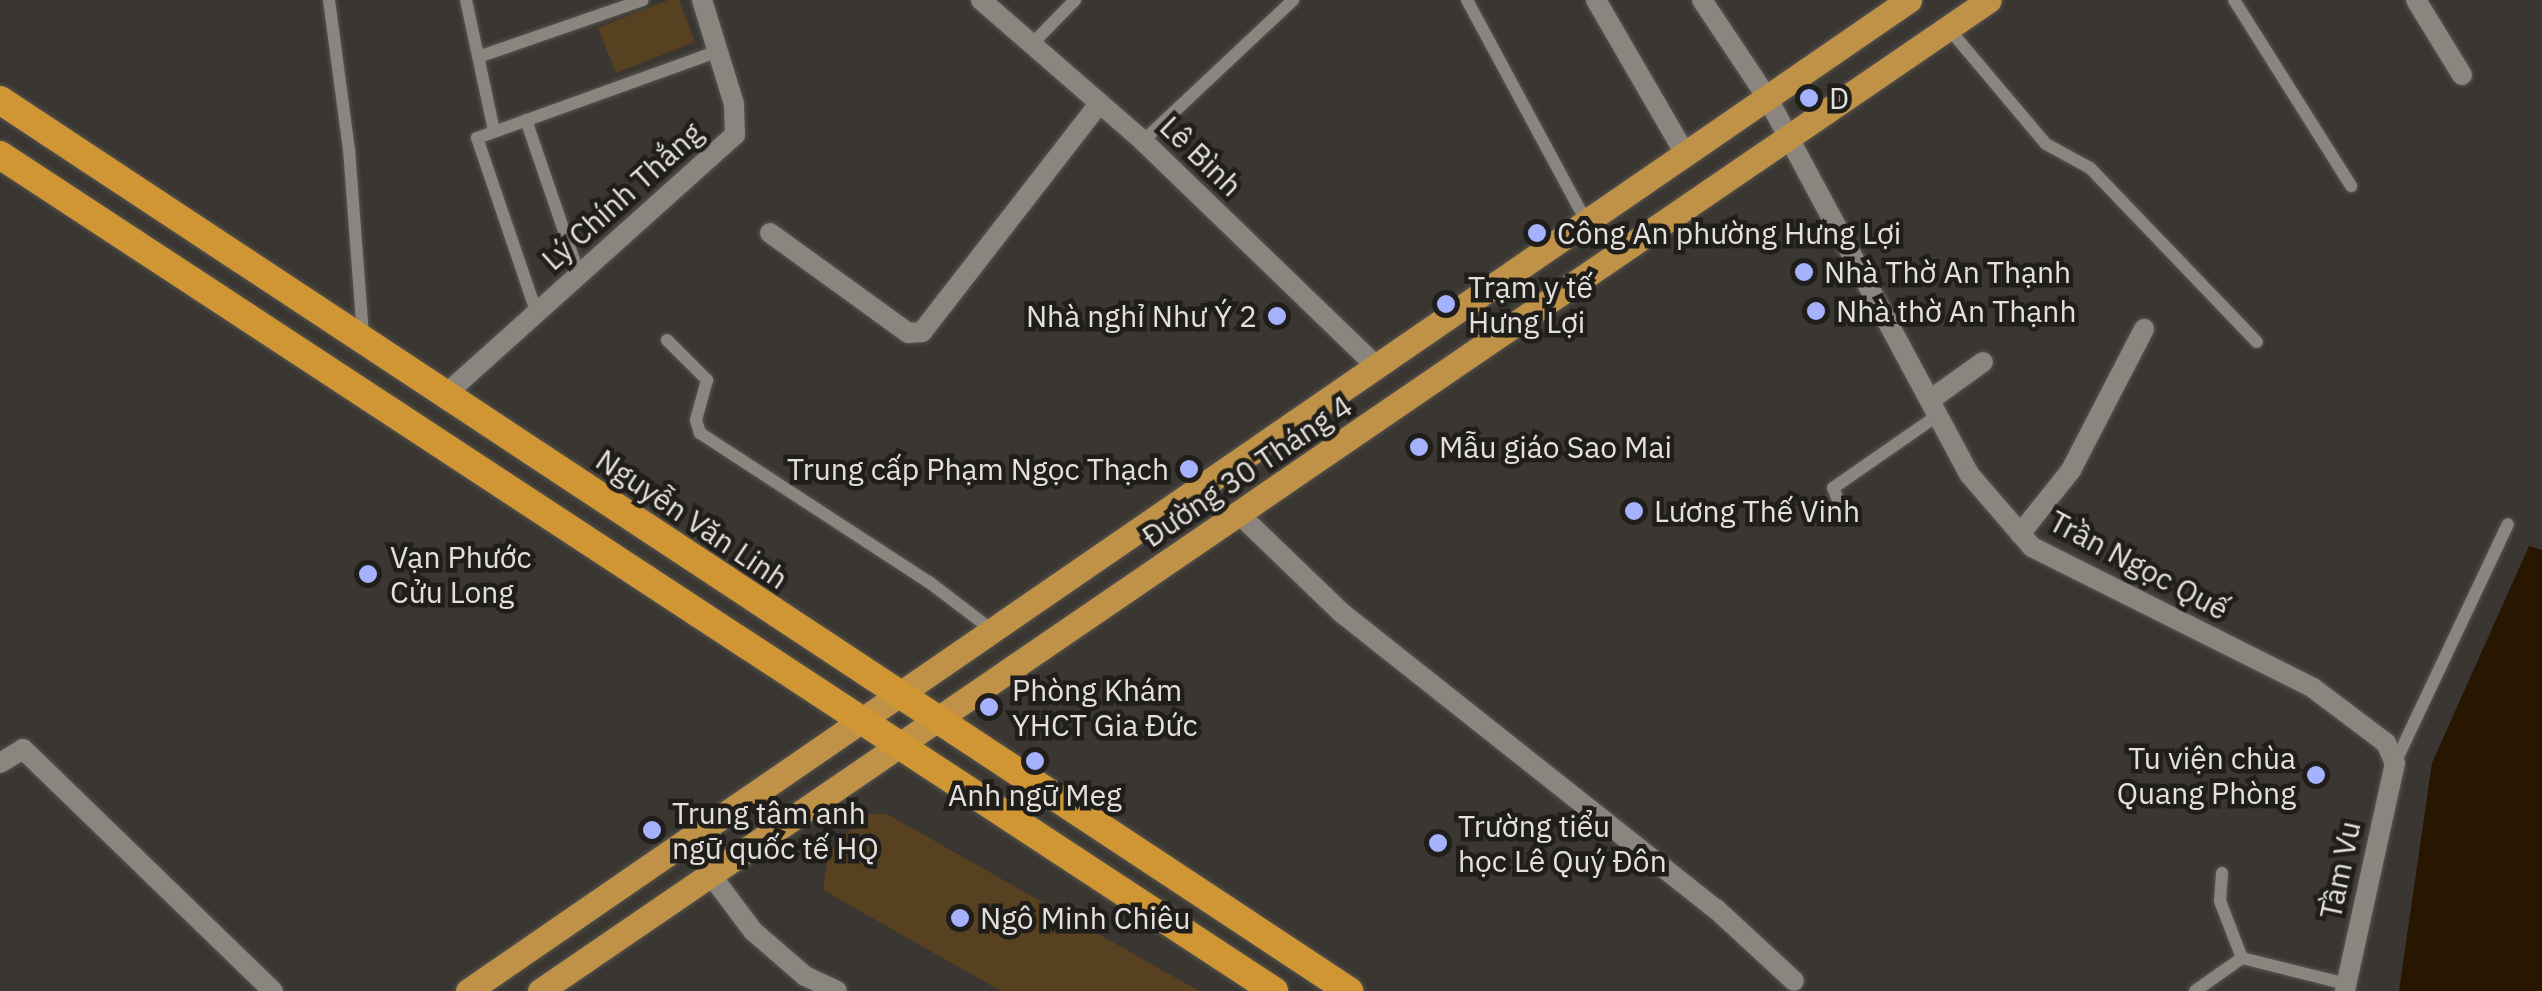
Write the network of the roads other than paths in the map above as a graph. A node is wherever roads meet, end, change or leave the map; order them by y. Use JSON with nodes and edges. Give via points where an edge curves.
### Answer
{"nodes":[{"id":1,"x":329,"y":0,"type":"edge"},
{"id":2,"x":466,"y":0,"type":"edge"},
{"id":3,"x":643,"y":0,"type":"edge"},
{"id":4,"x":702,"y":0,"type":"edge"},
{"id":5,"x":981,"y":0,"type":"edge"},
{"id":6,"x":1075,"y":0,"type":"edge"},
{"id":7,"x":1293,"y":0,"type":"edge"},
{"id":8,"x":1468,"y":0,"type":"edge"},
{"id":9,"x":1596,"y":0,"type":"edge"},
{"id":10,"x":1702,"y":0,"type":"edge"},
{"id":11,"x":1910,"y":0,"type":"edge"},
{"id":12,"x":1989,"y":0,"type":"edge"},
{"id":13,"x":2234,"y":0,"type":"edge"},
{"id":14,"x":2416,"y":0,"type":"edge"},
{"id":15,"x":1949,"y":28,"type":"junction"},
{"id":16,"x":1030,"y":45,"type":"junction"},
{"id":17,"x":718,"y":51,"type":"junction"},
{"id":18,"x":481,"y":56,"type":"junction"},
{"id":19,"x":2462,"y":75,"type":"dead end"},
{"id":20,"x":1768,"y":99,"type":"junction"},
{"id":21,"x":0,"y":100,"type":"edge"},
{"id":22,"x":1100,"y":104,"type":"junction"},
{"id":23,"x":526,"y":120,"type":"junction"},
{"id":24,"x":494,"y":131,"type":"junction"},
{"id":25,"x":1790,"y":140,"type":"junction"},
{"id":26,"x":1143,"y":141,"type":"junction"},
{"id":27,"x":1686,"y":154,"type":"junction"},
{"id":28,"x":0,"y":156,"type":"edge"},
{"id":29,"x":2350,"y":186,"type":"dead end"},
{"id":30,"x":1586,"y":221,"type":"junction"},
{"id":31,"x":770,"y":233,"type":"dead end"},
{"id":32,"x":580,"y":276,"type":"junction"},
{"id":33,"x":537,"y":314,"type":"junction"},
{"id":34,"x":2144,"y":329,"type":"dead end"},
{"id":35,"x":363,"y":340,"type":"junction"},
{"id":36,"x":667,"y":340,"type":"dead end"},
{"id":37,"x":2258,"y":342,"type":"dead end"},
{"id":38,"x":1983,"y":362,"type":"dead end"},
{"id":39,"x":1374,"y":364,"type":"junction"},
{"id":40,"x":446,"y":394,"type":"junction"},
{"id":41,"x":1934,"y":408,"type":"junction"},
{"id":42,"x":1240,"y":515,"type":"junction"},
{"id":43,"x":1844,"y":516,"type":"dead end"},
{"id":44,"x":2508,"y":524,"type":"dead end"},
{"id":45,"x":2020,"y":534,"type":"junction"},
{"id":46,"x":992,"y":630,"type":"junction"},
{"id":47,"x":898,"y":696,"type":"junction"},
{"id":48,"x":860,"y":723,"type":"junction"},
{"id":49,"x":939,"y":724,"type":"junction"},
{"id":50,"x":900,"y":750,"type":"junction"},
{"id":51,"x":2395,"y":762,"type":"junction"},
{"id":52,"x":0,"y":763,"type":"edge"},
{"id":53,"x":2222,"y":873,"type":"dead end"},
{"id":54,"x":711,"y":874,"type":"junction"},
{"id":55,"x":2242,"y":958,"type":"junction"},
{"id":56,"x":1794,"y":982,"type":"dead end"},
{"id":57,"x":2345,"y":987,"type":"edge"},
{"id":58,"x":829,"y":989,"type":"edge"},
{"id":59,"x":273,"y":991,"type":"edge"},
{"id":60,"x":468,"y":991,"type":"edge"},
{"id":61,"x":540,"y":991,"type":"edge"},
{"id":62,"x":1274,"y":991,"type":"edge"},
{"id":63,"x":1349,"y":991,"type":"edge"},
{"id":64,"x":2194,"y":991,"type":"edge"}],
"edges":[{"from":1,"to":35,"type":"lane","via":[[349,149]]},
{"from":2,"to":18,"type":"lane"},
{"from":3,"to":18,"type":"lane"},
{"from":4,"to":17,"type":"street","name":"Lý Chính Thắng"},
{"from":5,"to":16,"type":"street","name":"Lê Bình"},
{"from":6,"to":16,"type":"lane"},
{"from":7,"to":26,"type":"lane"},
{"from":8,"to":30,"type":"lane"},
{"from":9,"to":27,"type":"street"},
{"from":10,"to":20,"type":"street","name":"Trần Ngọc Quế"},
{"from":11,"to":20,"type":"main road","name":"Đường 30 Tháng 4"},
{"from":12,"to":15,"type":"main road","name":"Đường 30 Tháng 4"},
{"from":13,"to":29,"type":"lane"},
{"from":14,"to":19,"type":"street"},
{"from":15,"to":25,"type":"main road","name":"Đường 30 Tháng 4"},
{"from":15,"to":37,"type":"lane","via":[[2046,144],[2090,168]]},
{"from":16,"to":22,"type":"street","name":"Lê Bình"},
{"from":17,"to":23,"type":"lane"},
{"from":17,"to":32,"type":"street","name":"Lý Chính Thắng","via":[[734,104],[734,135]]},
{"from":18,"to":24,"type":"lane"},
{"from":20,"to":25,"type":"street","name":"Trần Ngọc Quế"},
{"from":20,"to":27,"type":"main road","name":"Đường 30 Tháng 4"},
{"from":21,"to":35,"type":"highway","name":"Nguyễn Văn Linh"},
{"from":22,"to":26,"type":"street","name":"Lê Bình"},
{"from":22,"to":31,"type":"street","via":[[922,332],[908,333]]},
{"from":23,"to":24,"type":"lane"},
{"from":23,"to":32,"type":"lane"},
{"from":24,"to":33,"type":"lane","via":[[478,138]]},
{"from":25,"to":41,"type":"street","name":"Trần Ngọc Quế"},
{"from":25,"to":42,"type":"main road","name":"Đường 30 Tháng 4"},
{"from":26,"to":39,"type":"street","name":"Lê Bình"},
{"from":27,"to":30,"type":"main road","name":"Đường 30 Tháng 4"},
{"from":28,"to":48,"type":"highway"},
{"from":30,"to":39,"type":"main road","name":"Đường 30 Tháng 4"},
{"from":32,"to":33,"type":"street","name":"Lý Chính Thắng"},
{"from":33,"to":40,"type":"street","name":"Lý Chính Thắng"},
{"from":34,"to":45,"type":"street","via":[[2071,470]]},
{"from":35,"to":40,"type":"highway","name":"Nguyễn Văn Linh"},
{"from":36,"to":46,"type":"lane","via":[[708,380],[696,420],[700,434]]},
{"from":38,"to":41,"type":"street"},
{"from":39,"to":46,"type":"main road","name":"Đường 30 Tháng 4"},
{"from":40,"to":47,"type":"highway","name":"Nguyễn Văn Linh"},
{"from":41,"to":43,"type":"lane","via":[[1833,488]]},
{"from":41,"to":45,"type":"street","name":"Trần Ngọc Quế","via":[[1969,474]]},
{"from":42,"to":49,"type":"main road","name":"Đường 30 Tháng 4"},
{"from":42,"to":56,"type":"street","via":[[1370,637],[1716,908]]},
{"from":44,"to":51,"type":"lane"},
{"from":45,"to":51,"type":"street","name":"Trần Ngọc Quế","via":[[2032,548],[2350,710],[2373,728]]},
{"from":46,"to":47,"type":"main road","name":"Đường 30 Tháng 4"},
{"from":47,"to":48,"type":"main road","name":"Đường 30 Tháng 4"},
{"from":47,"to":49,"type":"highway","name":"Nguyễn Văn Linh"},
{"from":48,"to":50,"type":"highway"},
{"from":48,"to":60,"type":"main road","name":"Đường 30 Tháng 4"},
{"from":49,"to":50,"type":"main road","name":"Đường 30 Tháng 4"},
{"from":49,"to":63,"type":"highway","name":"Nguyễn Văn Linh"},
{"from":50,"to":54,"type":"main road","name":"Đường 30 Tháng 4"},
{"from":50,"to":62,"type":"highway"},
{"from":51,"to":57,"type":"street","name":"Tầm Vu"},
{"from":52,"to":59,"type":"street","via":[[23,749]]},
{"from":53,"to":55,"type":"lane","via":[[2220,901]]},
{"from":54,"to":58,"type":"street","via":[[753,932]]},
{"from":54,"to":61,"type":"main road","name":"Đường 30 Tháng 4"},
{"from":55,"to":57,"type":"lane"},
{"from":55,"to":64,"type":"lane"}]}
